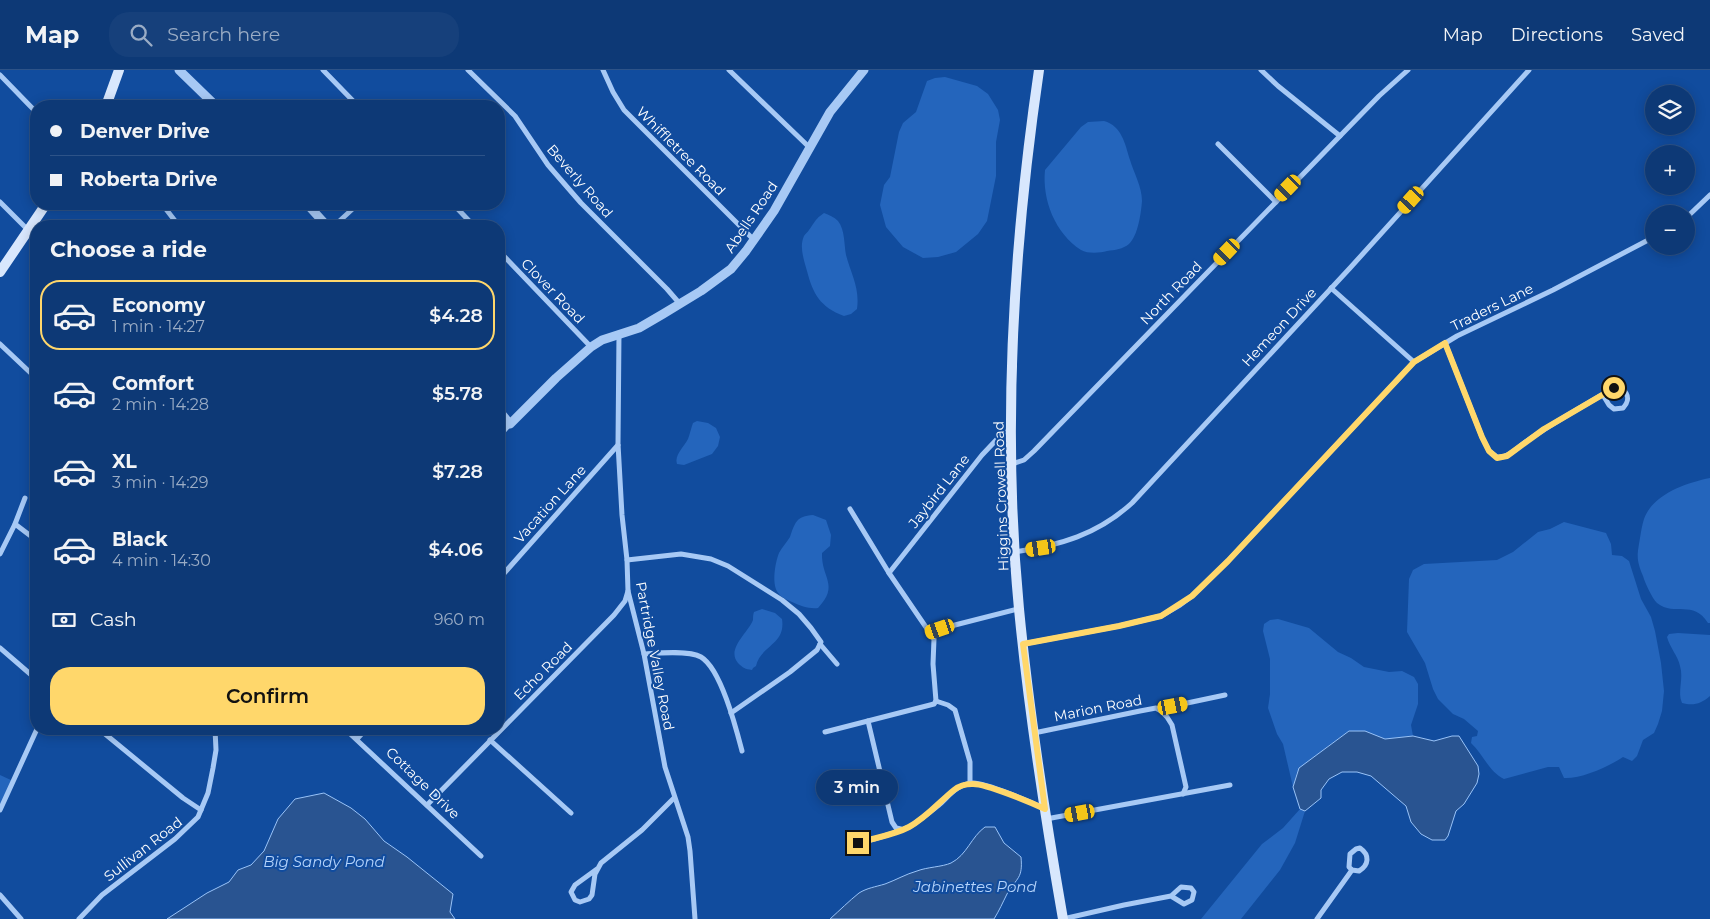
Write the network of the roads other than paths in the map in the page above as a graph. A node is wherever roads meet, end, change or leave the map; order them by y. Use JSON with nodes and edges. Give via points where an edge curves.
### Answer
{"nodes":[{"id":1,"x":119,"y":70,"type":"edge"},
{"id":2,"x":179,"y":70,"type":"edge"},
{"id":3,"x":322,"y":70,"type":"edge"},
{"id":4,"x":468,"y":70,"type":"edge"},
{"id":5,"x":603,"y":70,"type":"edge"},
{"id":6,"x":864,"y":70,"type":"edge"},
{"id":7,"x":1039,"y":70,"type":"edge"},
{"id":8,"x":1261,"y":70,"type":"edge"},
{"id":9,"x":1408,"y":70,"type":"edge"},
{"id":10,"x":1529,"y":70,"type":"edge"},
{"id":11,"x":732,"y":71,"type":"edge"},
{"id":12,"x":1267,"y":72,"type":"edge"},
{"id":13,"x":0,"y":75,"type":"edge"},
{"id":14,"x":108,"y":100,"type":"edge"},
{"id":15,"x":210,"y":100,"type":"edge"},
{"id":16,"x":352,"y":100,"type":"edge"},
{"id":17,"x":499,"y":100,"type":"edge"},
{"id":18,"x":30,"y":106,"type":"edge"},
{"id":19,"x":505,"y":106,"type":"edge"},
{"id":20,"x":1340,"y":136,"type":"junction"},
{"id":21,"x":1218,"y":144,"type":"dead end"},
{"id":22,"x":809,"y":147,"type":"junction"},
{"id":23,"x":1710,"y":195,"type":"edge"},
{"id":24,"x":0,"y":202,"type":"edge"},
{"id":25,"x":1276,"y":202,"type":"junction"},
{"id":26,"x":1695,"y":209,"type":"edge"},
{"id":27,"x":167,"y":210,"type":"edge"},
{"id":28,"x":312,"y":210,"type":"edge"},
{"id":29,"x":351,"y":210,"type":"edge"},
{"id":30,"x":459,"y":210,"type":"edge"},
{"id":31,"x":174,"y":220,"type":"edge"},
{"id":32,"x":322,"y":220,"type":"edge"},
{"id":33,"x":341,"y":220,"type":"edge"},
{"id":34,"x":468,"y":220,"type":"edge"},
{"id":35,"x":28,"y":231,"type":"joint"},
{"id":36,"x":754,"y":240,"type":"junction"},
{"id":37,"x":1645,"y":242,"type":"edge"},
{"id":38,"x":505,"y":257,"type":"edge"},
{"id":39,"x":0,"y":272,"type":"edge"},
{"id":40,"x":1331,"y":288,"type":"junction"},
{"id":41,"x":680,"y":304,"type":"junction"},
{"id":42,"x":619,"y":333,"type":"junction"},
{"id":43,"x":1445,"y":343,"type":"junction"},
{"id":44,"x":0,"y":344,"type":"edge"},
{"id":45,"x":591,"y":347,"type":"junction"},
{"id":46,"x":1414,"y":362,"type":"junction"},
{"id":47,"x":30,"y":372,"type":"edge"},
{"id":48,"x":1603,"y":394,"type":"junction"},
{"id":49,"x":505,"y":418,"type":"edge"},
{"id":50,"x":510,"y":424,"type":"junction"},
{"id":51,"x":505,"y":429,"type":"edge"},
{"id":52,"x":1012,"y":429,"type":"junction"},
{"id":53,"x":618,"y":444,"type":"junction"},
{"id":54,"x":1012,"y":464,"type":"junction"},
{"id":55,"x":25,"y":498,"type":"dead end"},
{"id":56,"x":850,"y":509,"type":"dead end"},
{"id":57,"x":15,"y":524,"type":"junction"},
{"id":58,"x":30,"y":535,"type":"edge"},
{"id":59,"x":1015,"y":552,"type":"junction"},
{"id":60,"x":0,"y":554,"type":"edge"},
{"id":61,"x":627,"y":560,"type":"junction"},
{"id":62,"x":505,"y":572,"type":"edge"},
{"id":63,"x":889,"y":572,"type":"junction"},
{"id":64,"x":628,"y":591,"type":"junction"},
{"id":65,"x":1019,"y":608,"type":"junction"},
{"id":66,"x":930,"y":633,"type":"junction"},
{"id":67,"x":820,"y":644,"type":"junction"},
{"id":68,"x":1023,"y":644,"type":"junction"},
{"id":69,"x":0,"y":648,"type":"edge"},
{"id":70,"x":644,"y":654,"type":"junction"},
{"id":71,"x":837,"y":664,"type":"dead end"},
{"id":72,"x":30,"y":674,"type":"edge"},
{"id":73,"x":1225,"y":695,"type":"dead end"},
{"id":74,"x":936,"y":702,"type":"junction"},
{"id":75,"x":1161,"y":711,"type":"junction"},
{"id":76,"x":731,"y":713,"type":"junction"},
{"id":77,"x":868,"y":721,"type":"junction"},
{"id":78,"x":505,"y":725,"type":"edge"},
{"id":79,"x":824,"y":732,"type":"dead end"},
{"id":80,"x":1034,"y":733,"type":"junction"},
{"id":81,"x":34,"y":735,"type":"edge"},
{"id":82,"x":106,"y":735,"type":"edge"},
{"id":83,"x":215,"y":735,"type":"edge"},
{"id":84,"x":352,"y":735,"type":"edge"},
{"id":85,"x":361,"y":735,"type":"edge"},
{"id":86,"x":495,"y":735,"type":"edge"},
{"id":87,"x":357,"y":739,"type":"junction"},
{"id":88,"x":490,"y":740,"type":"junction"},
{"id":89,"x":742,"y":751,"type":"dead end"},
{"id":90,"x":970,"y":784,"type":"junction"},
{"id":91,"x":1230,"y":785,"type":"dead end"},
{"id":92,"x":1183,"y":794,"type":"junction"},
{"id":93,"x":674,"y":798,"type":"junction"},
{"id":94,"x":427,"y":805,"type":"junction"},
{"id":95,"x":0,"y":810,"type":"edge"},
{"id":96,"x":201,"y":810,"type":"junction"},
{"id":97,"x":571,"y":813,"type":"dead end"},
{"id":98,"x":1046,"y":814,"type":"junction"},
{"id":99,"x":901,"y":830,"type":"junction"},
{"id":100,"x":853,"y":844,"type":"dead end"},
{"id":101,"x":481,"y":856,"type":"dead end"},
{"id":102,"x":597,"y":870,"type":"junction"},
{"id":103,"x":1352,"y":870,"type":"junction"},
{"id":104,"x":0,"y":895,"type":"edge"},
{"id":105,"x":1171,"y":896,"type":"dead end"},
{"id":106,"x":21,"y":919,"type":"edge"},
{"id":107,"x":79,"y":919,"type":"edge"},
{"id":108,"x":695,"y":919,"type":"edge"},
{"id":109,"x":1063,"y":919,"type":"edge"},
{"id":110,"x":1317,"y":919,"type":"edge"}],
"edges":[{"from":1,"to":14,"type":"main road"},
{"from":2,"to":15,"type":"street"},
{"from":3,"to":16,"type":"street"},
{"from":4,"to":17,"type":"street","name":"Beverly Road"},
{"from":5,"to":36,"type":"street","name":"Whiffletree Road","via":[[624,110]]},
{"from":6,"to":22,"type":"street","name":"Abells Road","via":[[830,112]]},
{"from":7,"to":52,"type":"main road","name":"Higgins Crowell Road","via":[[1018,243]]},
{"from":8,"to":12,"type":"street"},
{"from":9,"to":20,"type":"street","name":"North Road"},
{"from":10,"to":40,"type":"street","name":"Hemeon Drive"},
{"from":11,"to":22,"type":"street"},
{"from":12,"to":20,"type":"street"},
{"from":13,"to":18,"type":"street"},
{"from":19,"to":41,"type":"street","name":"Beverly Road","via":[[581,203]]},
{"from":20,"to":25,"type":"street","name":"North Road"},
{"from":21,"to":25,"type":"street"},
{"from":22,"to":36,"type":"street","name":"Abells Road"},
{"from":23,"to":26,"type":"street"},
{"from":24,"to":35,"type":"street"},
{"from":25,"to":54,"type":"street","name":"North Road","via":[[1034,451],[1024,460]]},
{"from":27,"to":31,"type":"street"},
{"from":28,"to":32,"type":"street"},
{"from":29,"to":33,"type":"street"},
{"from":30,"to":34,"type":"street"},
{"from":35,"to":39,"type":"main road"},
{"from":36,"to":41,"type":"street","name":"Abells Road","via":[[731,269]]},
{"from":37,"to":43,"type":"street","name":"Traders Lane"},
{"from":38,"to":45,"type":"street","name":"Clover Road"},
{"from":40,"to":46,"type":"street"},
{"from":40,"to":59,"type":"street","name":"Hemeon Drive","via":[[1118,516],[1073,539]]},
{"from":41,"to":42,"type":"street","name":"Abells Road","via":[[639,328]]},
{"from":42,"to":45,"type":"street","name":"Abells Road"},
{"from":42,"to":53,"type":"street","name":"Partridge Valley Road"},
{"from":43,"to":46,"type":"street","name":"Traders Lane"},
{"from":43,"to":48,"type":"street","via":[[1482,437],[1497,458],[1507,456],[1544,429]]},
{"from":44,"to":47,"type":"street"},
{"from":45,"to":50,"type":"street"},
{"from":46,"to":68,"type":"street","name":"Traders Lane","via":[[1228,561],[1186,601],[1161,616]]},
{"from":48,"to":48,"type":"street","via":[[1614,409],[1623,408],[1627,403],[1627,394],[1621,388]]},
{"from":49,"to":50,"type":"street"},
{"from":50,"to":51,"type":"street"},
{"from":52,"to":54,"type":"main road","name":"Higgins Crowell Road"},
{"from":52,"to":63,"type":"street","name":"Jaybird Lane","via":[[1000,436],[982,455]]},
{"from":53,"to":61,"type":"street","name":"Partridge Valley Road"},
{"from":53,"to":62,"type":"street","name":"Vacation Lane"},
{"from":54,"to":59,"type":"main road","name":"Higgins Crowell Road"},
{"from":55,"to":57,"type":"street"},
{"from":56,"to":63,"type":"street"},
{"from":57,"to":58,"type":"street"},
{"from":57,"to":60,"type":"street"},
{"from":59,"to":65,"type":"main road","name":"Higgins Crowell Road"},
{"from":61,"to":64,"type":"street","name":"Partridge Valley Road"},
{"from":61,"to":67,"type":"street","via":[[681,554],[711,559],[728,566],[799,614]]},
{"from":63,"to":66,"type":"street"},
{"from":64,"to":70,"type":"street","name":"Partridge Valley Road"},
{"from":64,"to":78,"type":"street","name":"Echo Road","via":[[614,615]]},
{"from":65,"to":66,"type":"street"},
{"from":65,"to":68,"type":"main road","name":"Higgins Crowell Road"},
{"from":66,"to":74,"type":"street","via":[[934,639]]},
{"from":67,"to":71,"type":"street"},
{"from":67,"to":76,"type":"street","via":[[790,672]]},
{"from":68,"to":80,"type":"main road","name":"Higgins Crowell Road"},
{"from":69,"to":72,"type":"street"},
{"from":70,"to":76,"type":"street","via":[[700,657],[715,674]]},
{"from":70,"to":93,"type":"street","name":"Partridge Valley Road"},
{"from":73,"to":75,"type":"street","name":"Marion Road"},
{"from":74,"to":77,"type":"street"},
{"from":74,"to":90,"type":"street","via":[[955,710],[970,762]]},
{"from":75,"to":80,"type":"street","name":"Marion Road","via":[[1156,708]]},
{"from":75,"to":92,"type":"street","via":[[1172,725],[1186,787]]},
{"from":76,"to":89,"type":"street"},
{"from":77,"to":79,"type":"street"},
{"from":77,"to":99,"type":"street","via":[[892,822]]},
{"from":80,"to":98,"type":"main road","name":"Higgins Crowell Road"},
{"from":81,"to":95,"type":"street"},
{"from":82,"to":96,"type":"street"},
{"from":83,"to":96,"type":"street","name":"Sullivan Road","via":[[213,768]]},
{"from":84,"to":87,"type":"street","name":"Cottage Drive"},
{"from":85,"to":87,"type":"street"},
{"from":86,"to":88,"type":"street","name":"Echo Road"},
{"from":87,"to":94,"type":"street","name":"Cottage Drive"},
{"from":88,"to":94,"type":"street","name":"Echo Road"},
{"from":88,"to":97,"type":"street"},
{"from":90,"to":98,"type":"street","via":[[985,785],[1032,803]]},
{"from":90,"to":99,"type":"street","via":[[955,789],[916,822]]},
{"from":91,"to":92,"type":"street"},
{"from":92,"to":98,"type":"street"},
{"from":93,"to":102,"type":"street"},
{"from":93,"to":108,"type":"street","name":"Partridge Valley Road","via":[[690,851]]},
{"from":94,"to":101,"type":"street","name":"Cottage Drive"},
{"from":96,"to":107,"type":"street","name":"Sullivan Road","via":[[188,828],[102,895]]},
{"from":98,"to":109,"type":"main road","name":"Higgins Crowell Road"},
{"from":99,"to":100,"type":"street"},
{"from":102,"to":102,"type":"street","via":[[589,899],[575,900],[571,892],[575,885]]},
{"from":103,"to":103,"type":"street","via":[[1359,871],[1366,864],[1368,857],[1360,848],[1350,854],[1349,867]]},
{"from":103,"to":110,"type":"street"},
{"from":104,"to":106,"type":"street"},
{"from":105,"to":109,"type":"street"}]}
